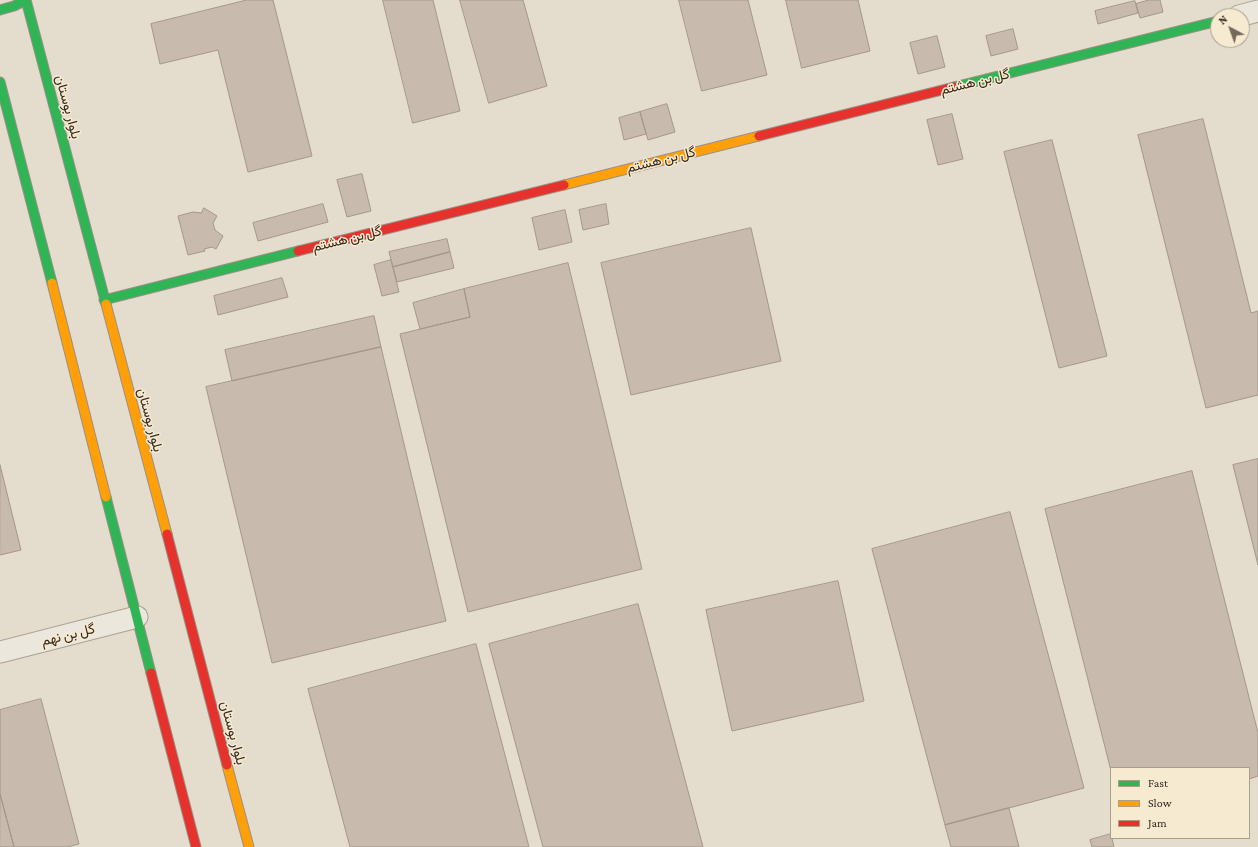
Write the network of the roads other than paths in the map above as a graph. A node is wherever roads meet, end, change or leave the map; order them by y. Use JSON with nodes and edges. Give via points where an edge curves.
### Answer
{"nodes":[{"id":1,"x":26,"y":0,"type":"edge"},
{"id":2,"x":0,"y":10,"type":"edge"},
{"id":3,"x":1210,"y":23,"type":"edge"},
{"id":4,"x":0,"y":82,"type":"edge"},
{"id":5,"x":104,"y":300,"type":"junction"},
{"id":6,"x":136,"y":617,"type":"junction"},
{"id":7,"x":0,"y":652,"type":"edge"},
{"id":8,"x":196,"y":847,"type":"edge"},
{"id":9,"x":248,"y":847,"type":"edge"}],
"edges":[{"from":1,"to":2,"type":"street"},
{"from":1,"to":5,"type":"street","name":"بلوار بوستان"},
{"from":3,"to":5,"type":"street","name":"گل بن هشتم"},
{"from":4,"to":6,"type":"street"},
{"from":5,"to":9,"type":"street","name":"بلوار بوستان"},
{"from":6,"to":7,"type":"street","name":"گل بن نهم"},
{"from":6,"to":8,"type":"street"}]}
